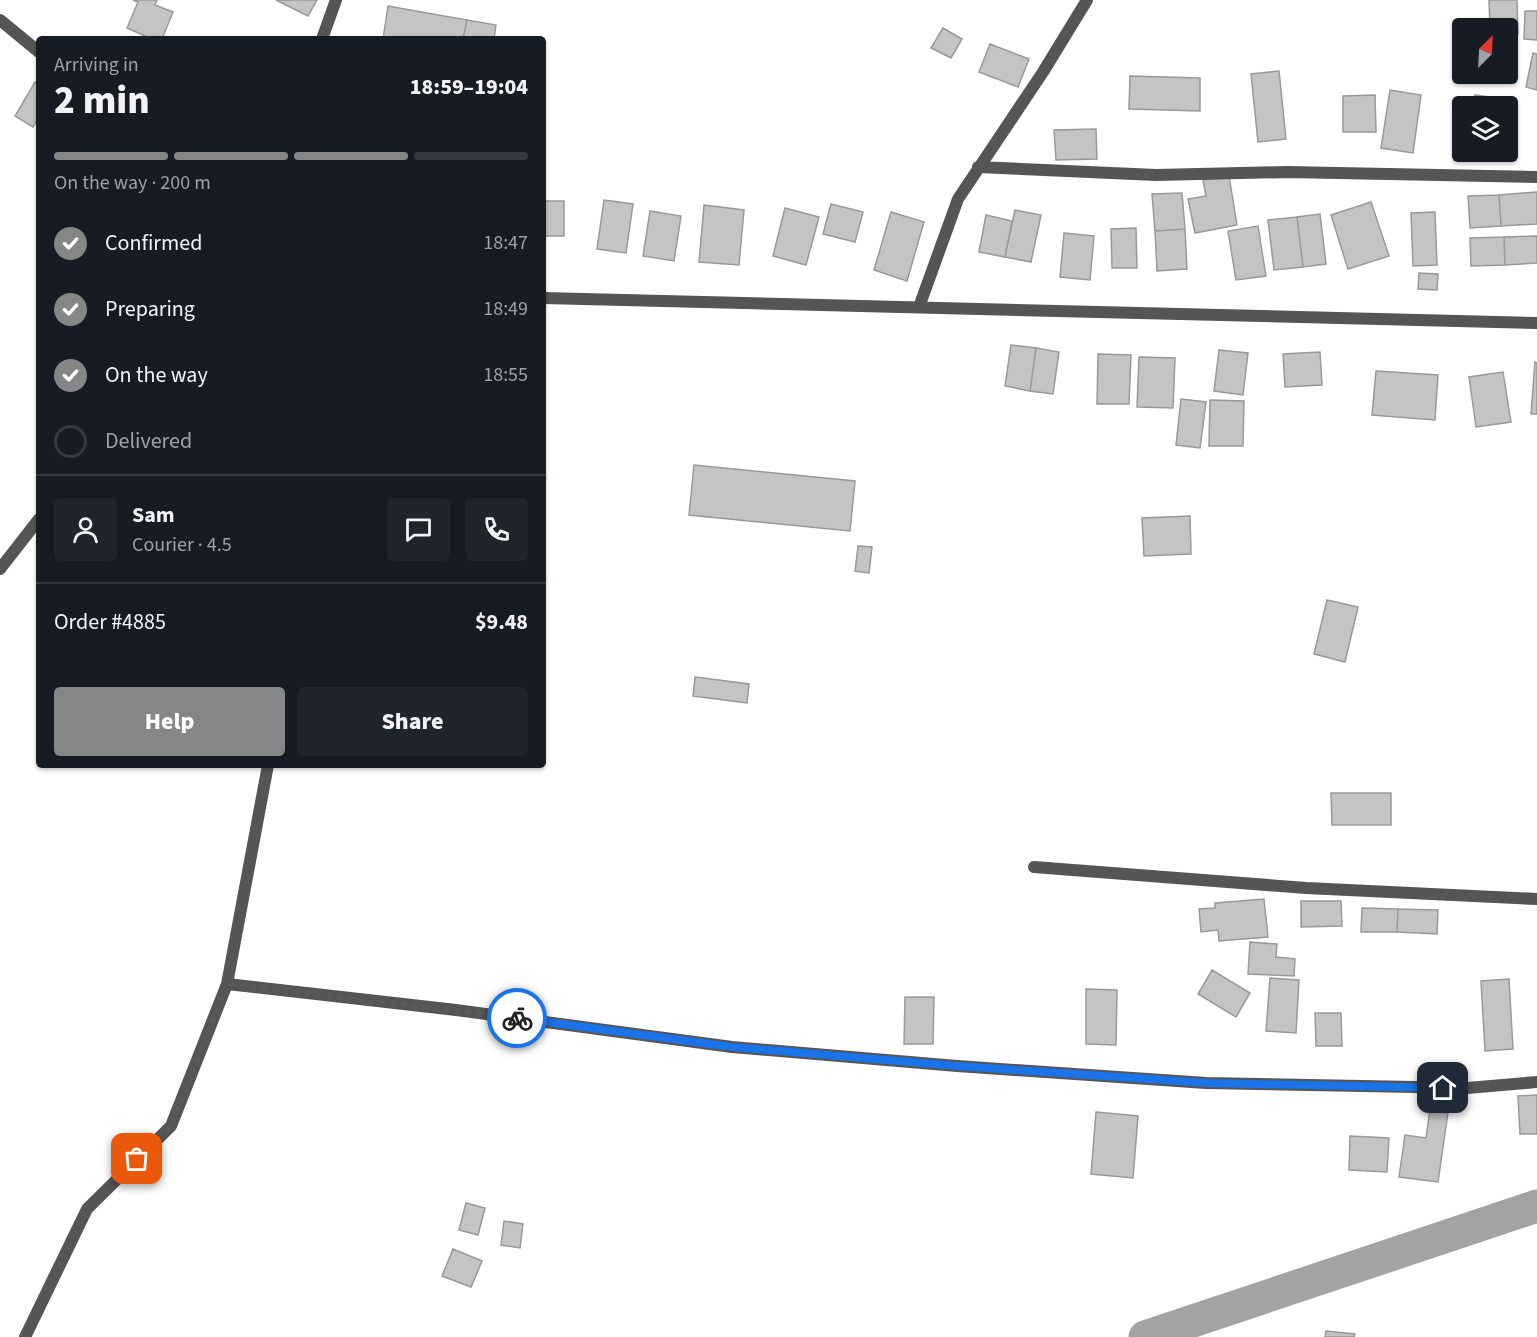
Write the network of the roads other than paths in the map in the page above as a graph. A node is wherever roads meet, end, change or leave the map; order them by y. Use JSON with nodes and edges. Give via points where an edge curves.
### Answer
{"nodes":[{"id":1,"x":336,"y":0,"type":"edge"},
{"id":2,"x":1087,"y":0,"type":"edge"},
{"id":3,"x":0,"y":20,"type":"edge"},
{"id":4,"x":322,"y":36,"type":"edge"},
{"id":5,"x":36,"y":50,"type":"edge"},
{"id":6,"x":978,"y":167,"type":"junction"},
{"id":7,"x":1537,"y":177,"type":"edge"},
{"id":8,"x":546,"y":298,"type":"edge"},
{"id":9,"x":919,"y":307,"type":"junction"},
{"id":10,"x":1537,"y":323,"type":"edge"},
{"id":11,"x":36,"y":523,"type":"edge"},
{"id":12,"x":0,"y":569,"type":"edge"},
{"id":13,"x":267,"y":768,"type":"edge"},
{"id":14,"x":1034,"y":867,"type":"dead end"},
{"id":15,"x":1537,"y":899,"type":"edge"},
{"id":16,"x":227,"y":984,"type":"junction"},
{"id":17,"x":1537,"y":1082,"type":"edge"},
{"id":18,"x":25,"y":1337,"type":"edge"}],
"edges":[{"from":1,"to":4,"type":"street"},
{"from":2,"to":6,"type":"street"},
{"from":3,"to":5,"type":"street"},
{"from":6,"to":7,"type":"street","via":[[1156,175],[1288,172]]},
{"from":6,"to":9,"type":"street","via":[[958,200]]},
{"from":8,"to":9,"type":"street"},
{"from":9,"to":10,"type":"street"},
{"from":11,"to":12,"type":"street"},
{"from":13,"to":16,"type":"street"},
{"from":14,"to":15,"type":"street","via":[[1306,888]]},
{"from":16,"to":17,"type":"street","via":[[732,1047],[969,1066],[1206,1083],[1467,1088]]},
{"from":16,"to":18,"type":"street","via":[[171,1126],[87,1209]]}]}
